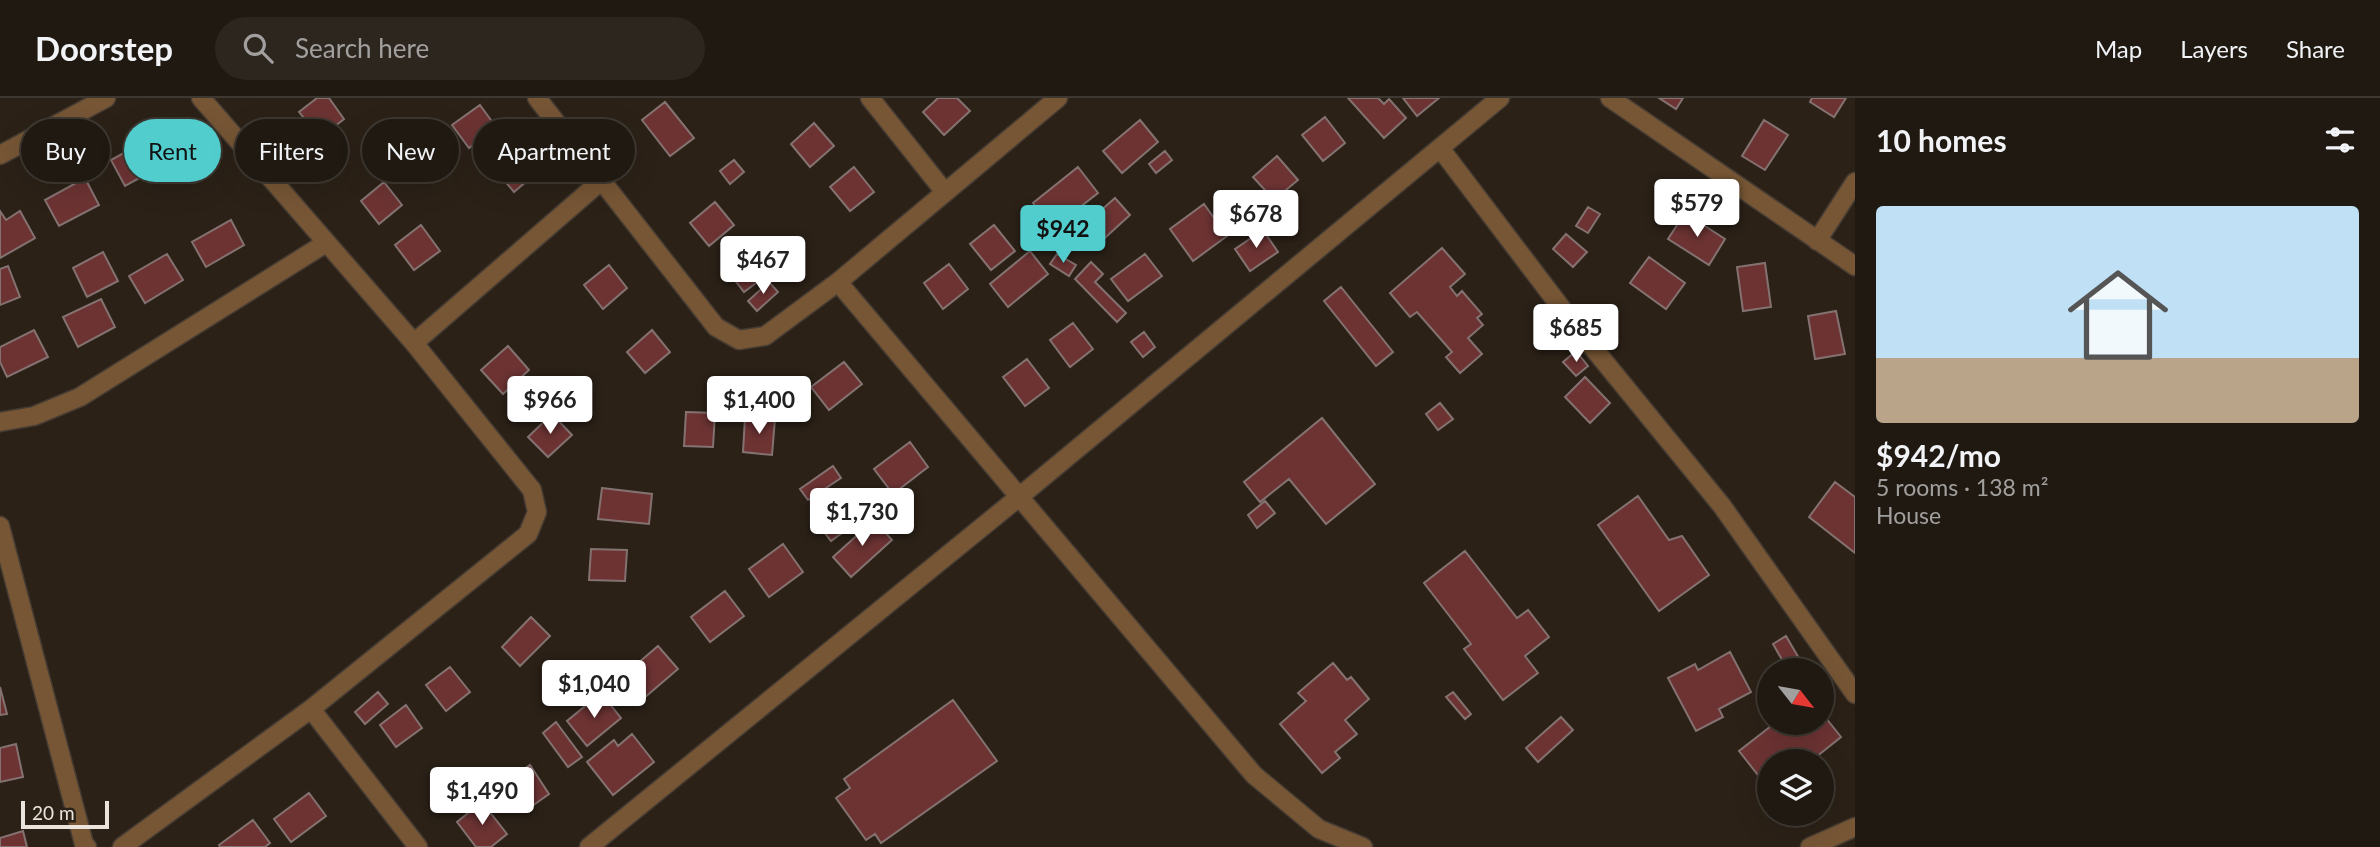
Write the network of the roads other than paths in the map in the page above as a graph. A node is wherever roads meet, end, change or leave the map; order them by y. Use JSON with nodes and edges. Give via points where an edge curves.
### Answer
{"nodes":[{"id":1,"x":106,"y":98,"type":"edge"},
{"id":2,"x":201,"y":98,"type":"edge"},
{"id":3,"x":537,"y":98,"type":"edge"},
{"id":4,"x":870,"y":98,"type":"edge"},
{"id":5,"x":1058,"y":98,"type":"edge"},
{"id":6,"x":1500,"y":98,"type":"edge"},
{"id":7,"x":1610,"y":98,"type":"edge"},
{"id":8,"x":553,"y":119,"type":"edge"},
{"id":9,"x":1440,"y":148,"type":"junction"},
{"id":10,"x":0,"y":155,"type":"edge"},
{"id":11,"x":600,"y":182,"type":"edge"},
{"id":12,"x":602,"y":182,"type":"edge"},
{"id":13,"x":1855,"y":182,"type":"edge"},
{"id":14,"x":944,"y":191,"type":"junction"},
{"id":15,"x":1817,"y":241,"type":"junction"},
{"id":16,"x":326,"y":243,"type":"junction"},
{"id":17,"x":1855,"y":265,"type":"edge"},
{"id":18,"x":838,"y":282,"type":"junction"},
{"id":19,"x":414,"y":344,"type":"junction"},
{"id":20,"x":0,"y":422,"type":"edge"},
{"id":21,"x":1019,"y":497,"type":"junction"},
{"id":22,"x":0,"y":526,"type":"edge"},
{"id":23,"x":1855,"y":694,"type":"edge"},
{"id":24,"x":311,"y":709,"type":"junction"},
{"id":25,"x":1855,"y":827,"type":"edge"},
{"id":26,"x":87,"y":847,"type":"edge"},
{"id":27,"x":122,"y":847,"type":"edge"},
{"id":28,"x":418,"y":847,"type":"edge"},
{"id":29,"x":589,"y":847,"type":"edge"},
{"id":30,"x":1363,"y":847,"type":"edge"},
{"id":31,"x":1810,"y":847,"type":"edge"}],
"edges":[{"from":1,"to":10,"type":"street"},
{"from":2,"to":16,"type":"street"},
{"from":3,"to":8,"type":"street"},
{"from":4,"to":14,"type":"street"},
{"from":5,"to":14,"type":"street"},
{"from":6,"to":9,"type":"street"},
{"from":7,"to":15,"type":"street"},
{"from":9,"to":21,"type":"street"},
{"from":9,"to":23,"type":"street","via":[[1572,322],[1722,506]]},
{"from":11,"to":19,"type":"street"},
{"from":12,"to":18,"type":"street","via":[[716,327],[739,341],[765,336]]},
{"from":13,"to":15,"type":"street"},
{"from":14,"to":18,"type":"street"},
{"from":15,"to":17,"type":"street"},
{"from":16,"to":19,"type":"street"},
{"from":16,"to":20,"type":"street","via":[[80,397],[34,416]]},
{"from":18,"to":21,"type":"street"},
{"from":19,"to":24,"type":"street","via":[[532,490],[537,512],[528,534]]},
{"from":21,"to":29,"type":"street"},
{"from":21,"to":30,"type":"street","via":[[1254,775],[1319,828]]},
{"from":22,"to":26,"type":"street"},
{"from":24,"to":27,"type":"street"},
{"from":24,"to":28,"type":"street"},
{"from":25,"to":31,"type":"street"}]}
